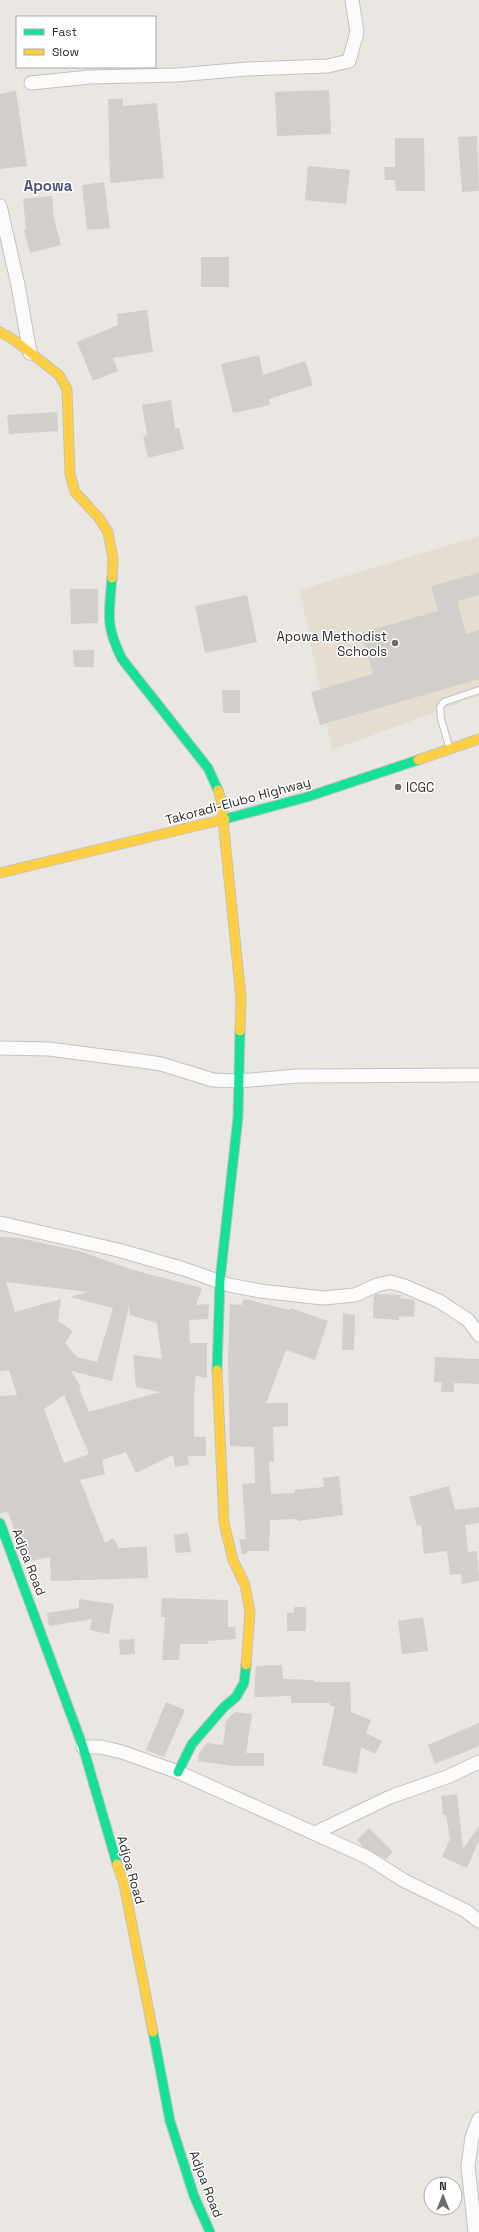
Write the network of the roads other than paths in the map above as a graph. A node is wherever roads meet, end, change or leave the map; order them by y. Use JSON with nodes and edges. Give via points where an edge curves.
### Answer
{"nodes":[{"id":1,"x":352,"y":0,"type":"edge"},
{"id":2,"x":31,"y":83,"type":"dead end"},
{"id":3,"x":0,"y":206,"type":"edge"},
{"id":4,"x":0,"y":332,"type":"edge"},
{"id":5,"x":30,"y":353,"type":"junction"},
{"id":6,"x":479,"y":690,"type":"edge"},
{"id":7,"x":479,"y":739,"type":"edge"},
{"id":8,"x":450,"y":749,"type":"junction"},
{"id":9,"x":222,"y":820,"type":"junction"},
{"id":10,"x":0,"y":873,"type":"edge"},
{"id":11,"x":0,"y":1048,"type":"edge"},
{"id":12,"x":479,"y":1075,"type":"edge"},
{"id":13,"x":239,"y":1081,"type":"junction"},
{"id":14,"x":0,"y":1223,"type":"edge"},
{"id":15,"x":220,"y":1280,"type":"junction"},
{"id":16,"x":479,"y":1335,"type":"edge"},
{"id":17,"x":0,"y":1523,"type":"edge"},
{"id":18,"x":83,"y":1747,"type":"junction"},
{"id":19,"x":479,"y":1762,"type":"edge"},
{"id":20,"x":178,"y":1772,"type":"junction"},
{"id":21,"x":315,"y":1833,"type":"junction"},
{"id":22,"x":479,"y":1921,"type":"edge"},
{"id":23,"x":479,"y":2119,"type":"edge"},
{"id":24,"x":210,"y":2232,"type":"edge"},
{"id":25,"x":475,"y":2232,"type":"edge"}],
"edges":[{"from":1,"to":2,"type":"street","via":[[357,32],[349,61],[328,66]]},
{"from":3,"to":5,"type":"street"},
{"from":4,"to":5,"type":"main road"},
{"from":5,"to":9,"type":"main road","via":[[59,375],[67,389],[70,474],[75,492],[108,532],[113,559],[108,621],[112,639],[122,659],[142,681],[208,768],[221,800]]},
{"from":6,"to":8,"type":"lane","via":[[444,702],[440,707]]},
{"from":7,"to":8,"type":"main road","name":"Takoradi-Elubo Highway"},
{"from":8,"to":9,"type":"main road","name":"Takoradi-Elubo Highway","via":[[314,795]]},
{"from":9,"to":10,"type":"main road","name":"Takoradi-Elubo Highway"},
{"from":9,"to":13,"type":"main road","via":[[241,998]]},
{"from":11,"to":13,"type":"street","via":[[49,1049],[94,1054],[161,1064],[212,1080]]},
{"from":12,"to":13,"type":"street","via":[[296,1076]]},
{"from":13,"to":15,"type":"main road","via":[[238,1117]]},
{"from":14,"to":15,"type":"street","via":[[118,1250]]},
{"from":15,"to":16,"type":"street","via":[[240,1288],[323,1298],[355,1295],[390,1282],[439,1300],[468,1320]]},
{"from":15,"to":20,"type":"main road","via":[[217,1356],[222,1501],[224,1523],[233,1560],[245,1585],[250,1612],[244,1682],[236,1697],[192,1744]]},
{"from":17,"to":18,"type":"main road","name":"Adjoa Road"},
{"from":18,"to":20,"type":"street","via":[[101,1747],[122,1752]]},
{"from":18,"to":24,"type":"main road","name":"Adjoa Road","via":[[124,1884],[170,2122],[194,2196]]},
{"from":19,"to":21,"type":"street","via":[[447,1777],[390,1797]]},
{"from":20,"to":21,"type":"street"},
{"from":21,"to":22,"type":"street","via":[[367,1857],[403,1880],[466,1911]]},
{"from":23,"to":25,"type":"street","via":[[472,2137],[468,2166]]}]}
